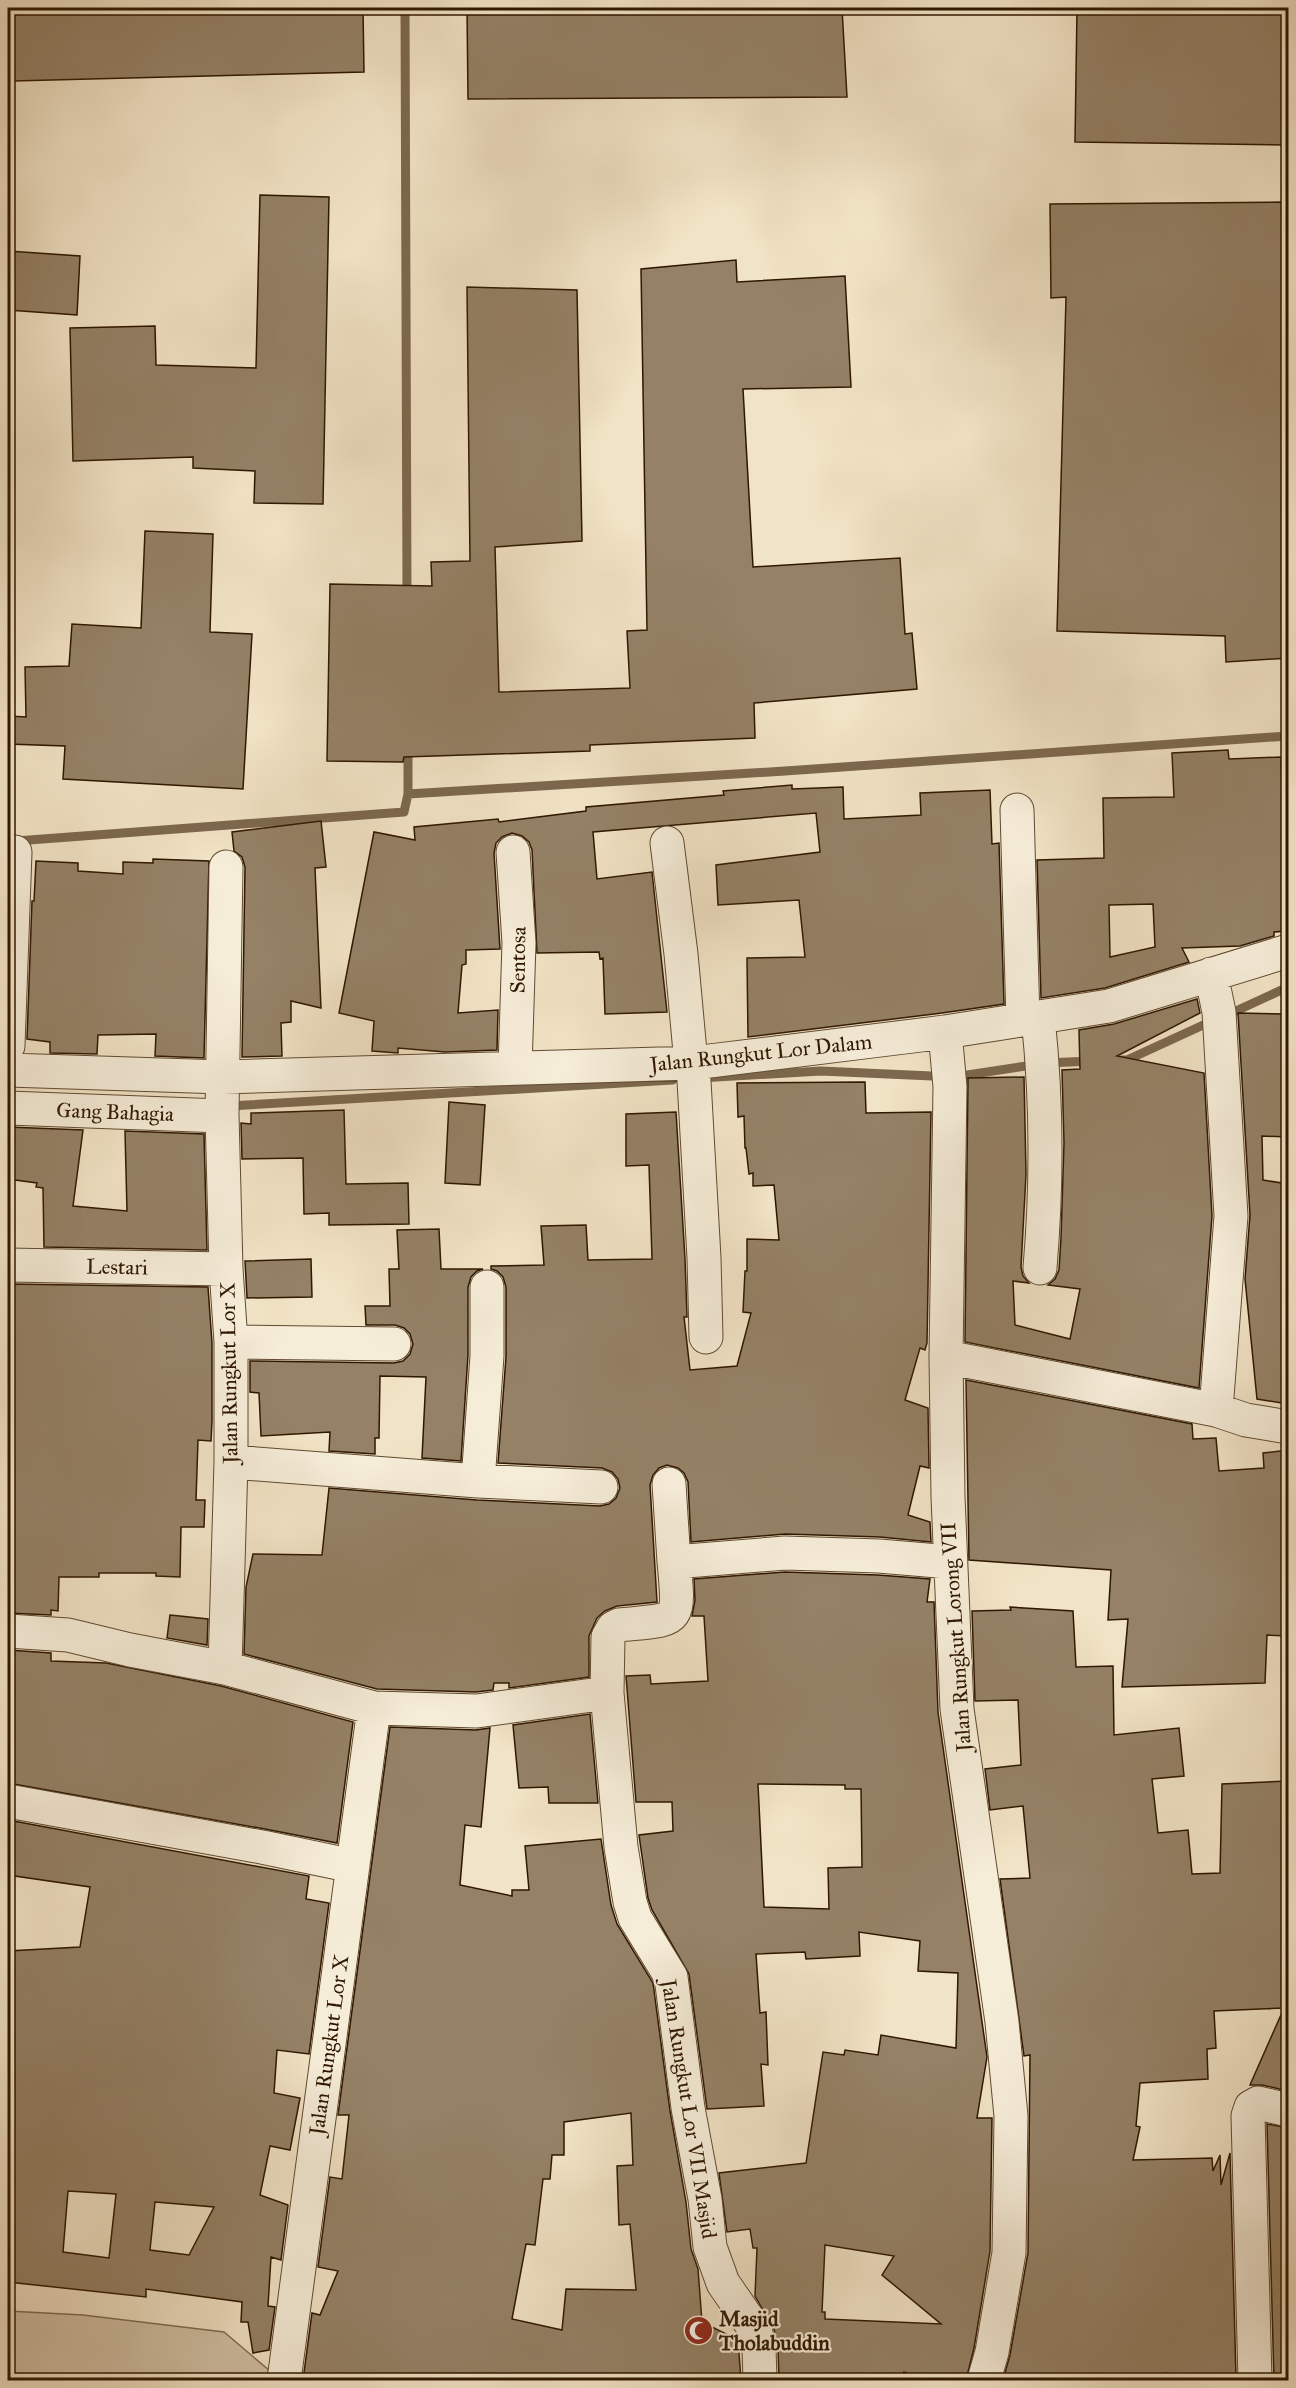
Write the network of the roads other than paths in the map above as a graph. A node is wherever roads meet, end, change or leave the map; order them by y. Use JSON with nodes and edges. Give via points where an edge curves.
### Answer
{"nodes":[{"id":1,"x":1017,"y":810,"type":"dead end"},
{"id":2,"x":667,"y":843,"type":"dead end"},
{"id":3,"x":15,"y":852,"type":"dead end"},
{"id":4,"x":513,"y":852,"type":"dead end"},
{"id":5,"x":226,"y":867,"type":"dead end"},
{"id":6,"x":1288,"y":951,"type":"edge"},
{"id":7,"x":1210,"y":975,"type":"junction"},
{"id":8,"x":1030,"y":1019,"type":"junction"},
{"id":9,"x":945,"y":1032,"type":"junction"},
{"id":10,"x":8,"y":1046,"type":"edge"},
{"id":11,"x":515,"y":1068,"type":"junction"},
{"id":12,"x":8,"y":1070,"type":"edge"},
{"id":13,"x":692,"y":1073,"type":"junction"},
{"id":14,"x":223,"y":1100,"type":"junction"},
{"id":15,"x":8,"y":1108,"type":"edge"},
{"id":16,"x":8,"y":1264,"type":"edge"},
{"id":17,"x":1040,"y":1268,"type":"dead end"},
{"id":18,"x":226,"y":1269,"type":"junction"},
{"id":19,"x":487,"y":1287,"type":"dead end"},
{"id":20,"x":706,"y":1337,"type":"dead end"},
{"id":21,"x":231,"y":1342,"type":"junction"},
{"id":22,"x":394,"y":1344,"type":"dead end"},
{"id":23,"x":946,"y":1357,"type":"junction"},
{"id":24,"x":1216,"y":1410,"type":"junction"},
{"id":25,"x":1288,"y":1427,"type":"edge"},
{"id":26,"x":231,"y":1462,"type":"junction"},
{"id":27,"x":478,"y":1481,"type":"junction"},
{"id":28,"x":669,"y":1484,"type":"dead end"},
{"id":29,"x":602,"y":1487,"type":"dead end"},
{"id":30,"x":674,"y":1562,"type":"junction"},
{"id":31,"x":950,"y":1562,"type":"junction"},
{"id":32,"x":8,"y":1631,"type":"edge"},
{"id":33,"x":225,"y":1668,"type":"junction"},
{"id":34,"x":607,"y":1693,"type":"junction"},
{"id":35,"x":374,"y":1708,"type":"junction"},
{"id":36,"x":8,"y":1801,"type":"edge"},
{"id":37,"x":353,"y":1866,"type":"junction"},
{"id":38,"x":1288,"y":2110,"type":"edge"},
{"id":39,"x":284,"y":2380,"type":"edge"},
{"id":40,"x":760,"y":2380,"type":"edge"},
{"id":41,"x":984,"y":2380,"type":"edge"},
{"id":42,"x":1255,"y":2380,"type":"edge"}],
"edges":[{"from":1,"to":8,"type":"street"},
{"from":2,"to":13,"type":"street"},
{"from":3,"to":10,"type":"street"},
{"from":4,"to":11,"type":"street","name":"Sentosa","via":[[519,943]]},
{"from":5,"to":14,"type":"street","name":"Jalan Rungkut Lor X"},
{"from":6,"to":7,"type":"street","name":"Jalan Rungkut Lor Dalam"},
{"from":7,"to":8,"type":"street","name":"Jalan Rungkut Lor Dalam","via":[[1109,1006]]},
{"from":7,"to":24,"type":"street","via":[[1219,1017],[1231,1216]]},
{"from":8,"to":9,"type":"street","name":"Jalan Rungkut Lor Dalam"},
{"from":8,"to":17,"type":"street","via":[[1042,1060],[1045,1205]]},
{"from":9,"to":13,"type":"street","name":"Jalan Rungkut Lor Dalam"},
{"from":9,"to":23,"type":"street","name":"Jalan Rungkut Lorong VII","via":[[949,1076]]},
{"from":11,"to":13,"type":"street","name":"Jalan Rungkut Lor Dalam"},
{"from":11,"to":14,"type":"street","name":"Jalan Rungkut Lor Dalam"},
{"from":12,"to":14,"type":"street"},
{"from":13,"to":20,"type":"street"},
{"from":14,"to":15,"type":"street","name":"Gang Bahagia"},
{"from":14,"to":18,"type":"street","name":"Jalan Rungkut Lor X"},
{"from":16,"to":18,"type":"street","name":"Lestari"},
{"from":18,"to":21,"type":"street","name":"Jalan Rungkut Lor X"},
{"from":19,"to":27,"type":"street","via":[[487,1356]]},
{"from":21,"to":22,"type":"street"},
{"from":21,"to":26,"type":"street","name":"Jalan Rungkut Lor X"},
{"from":23,"to":24,"type":"street"},
{"from":23,"to":31,"type":"street","name":"Jalan Rungkut Lorong VII"},
{"from":24,"to":25,"type":"street"},
{"from":26,"to":27,"type":"street"},
{"from":26,"to":33,"type":"street","name":"Jalan Rungkut Lor X"},
{"from":27,"to":29,"type":"street"},
{"from":28,"to":30,"type":"street"},
{"from":30,"to":31,"type":"street","via":[[785,1553]]},
{"from":30,"to":34,"type":"street","name":"Jalan Rungkut Lor VII Masjid","via":[[678,1600],[674,1614],[665,1621],[619,1625],[608,1637]]},
{"from":31,"to":41,"type":"street","name":"Jalan Rungkut Lorong VII","via":[[957,1709],[1002,2022],[1011,2116],[1008,2253]]},
{"from":32,"to":33,"type":"street","via":[[68,1635]]},
{"from":33,"to":35,"type":"street"},
{"from":34,"to":35,"type":"street","via":[[477,1711]]},
{"from":34,"to":40,"type":"street","name":"Jalan Rungkut Lor VII Masjid","via":[[630,1902],[635,1918],[671,1977],[711,2247],[723,2283],[756,2333]]},
{"from":35,"to":37,"type":"street","name":"Jalan Rungkut Lor X"},
{"from":36,"to":37,"type":"street"},
{"from":37,"to":39,"type":"street","name":"Jalan Rungkut Lor X"},
{"from":38,"to":42,"type":"street","via":[[1258,2103],[1251,2107],[1248,2116]]}]}
